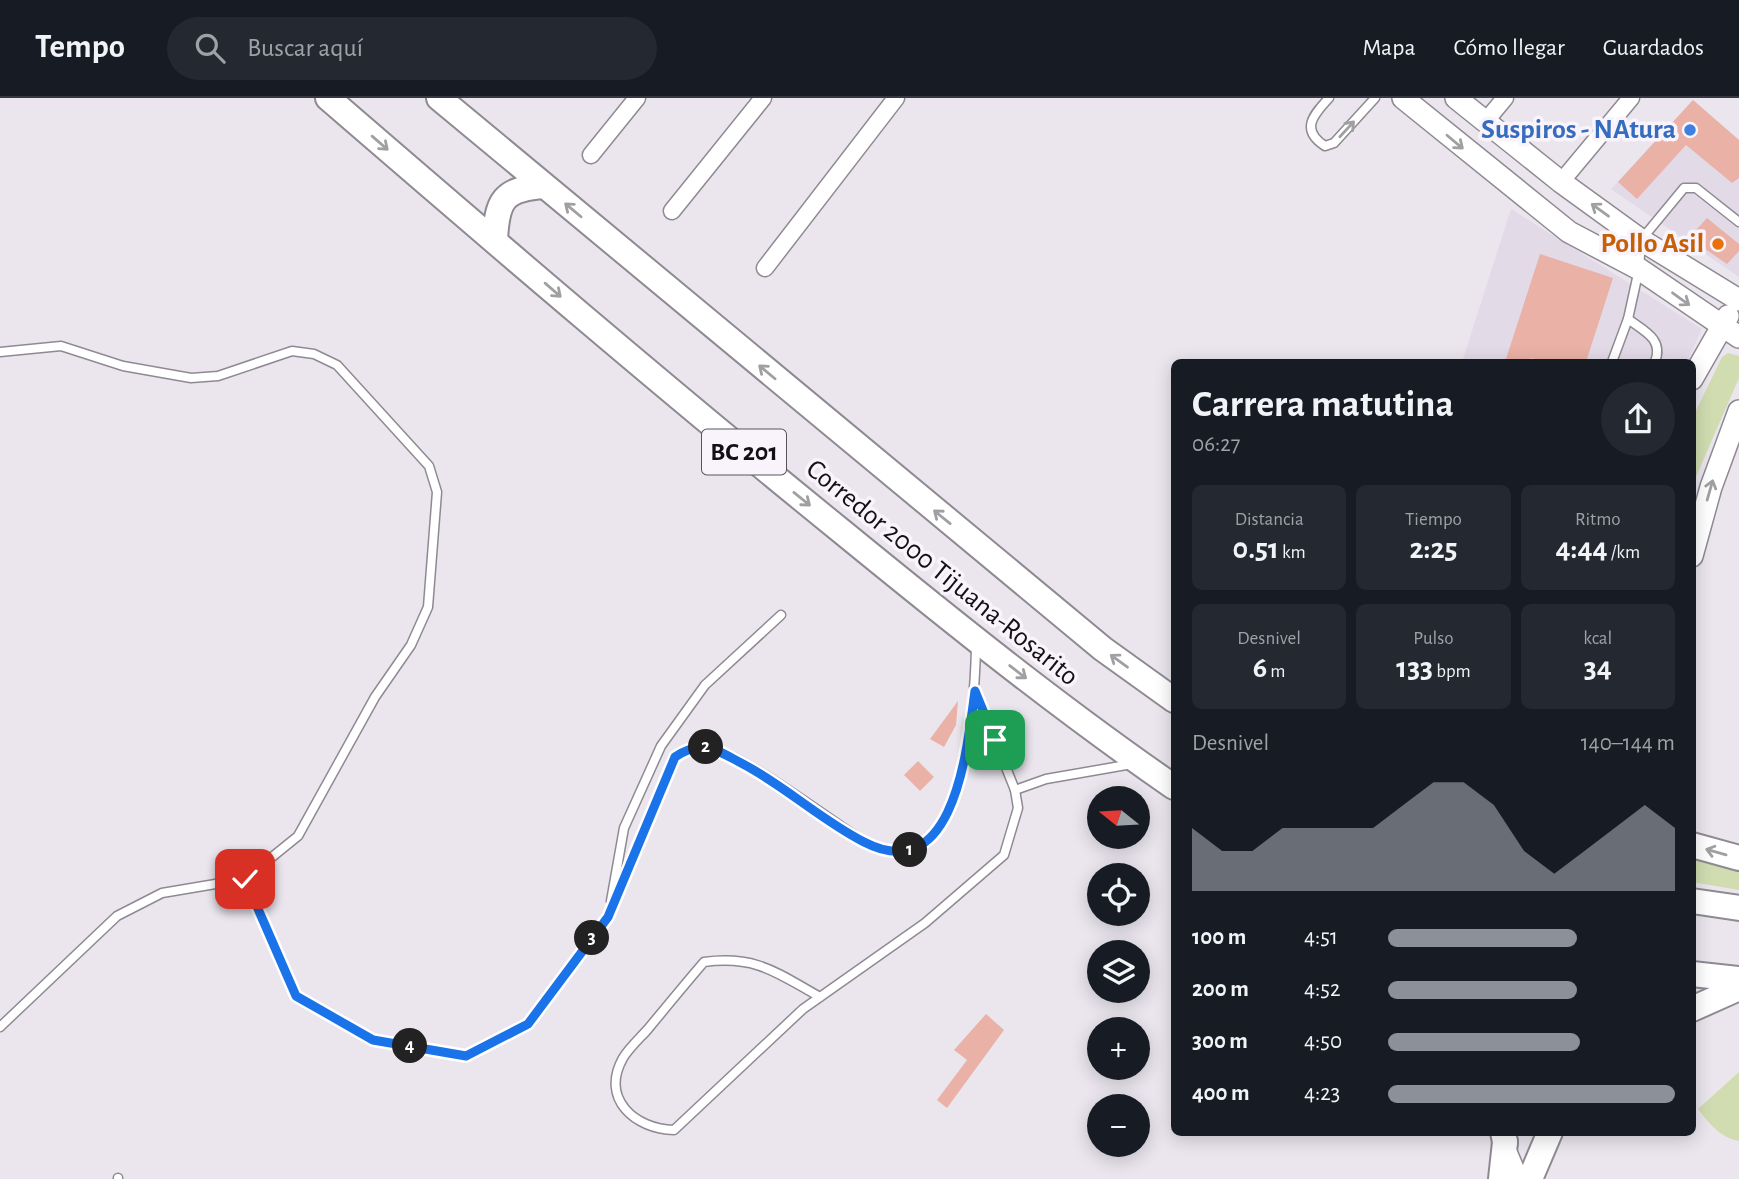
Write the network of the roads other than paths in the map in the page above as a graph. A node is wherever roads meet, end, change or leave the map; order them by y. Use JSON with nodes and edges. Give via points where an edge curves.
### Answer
{"nodes":[{"id":1,"x":328,"y":98,"type":"edge"},
{"id":2,"x":439,"y":98,"type":"edge"},
{"id":3,"x":637,"y":98,"type":"edge"},
{"id":4,"x":762,"y":98,"type":"edge"},
{"id":5,"x":896,"y":98,"type":"edge"},
{"id":6,"x":1329,"y":98,"type":"edge"},
{"id":7,"x":1375,"y":98,"type":"edge"},
{"id":8,"x":1403,"y":98,"type":"edge"},
{"id":9,"x":1456,"y":98,"type":"edge"},
{"id":10,"x":1505,"y":98,"type":"edge"},
{"id":11,"x":1631,"y":98,"type":"edge"},
{"id":12,"x":1485,"y":122,"type":"junction"},
{"id":13,"x":591,"y":155,"type":"dead end"},
{"id":14,"x":1561,"y":182,"type":"junction"},
{"id":15,"x":544,"y":186,"type":"junction"},
{"id":16,"x":672,"y":211,"type":"dead end"},
{"id":17,"x":1739,"y":222,"type":"edge"},
{"id":18,"x":495,"y":240,"type":"junction"},
{"id":19,"x":1641,"y":240,"type":"junction"},
{"id":20,"x":765,"y":268,"type":"dead end"},
{"id":21,"x":1639,"y":269,"type":"junction"},
{"id":22,"x":1739,"y":300,"type":"edge"},
{"id":23,"x":1628,"y":319,"type":"junction"},
{"id":24,"x":1730,"y":331,"type":"edge"},
{"id":25,"x":0,"y":352,"type":"edge"},
{"id":26,"x":1613,"y":359,"type":"edge"},
{"id":27,"x":1657,"y":359,"type":"edge"},
{"id":28,"x":1696,"y":374,"type":"edge"},
{"id":29,"x":1739,"y":411,"type":"edge"},
{"id":30,"x":1696,"y":541,"type":"edge"},
{"id":31,"x":781,"y":615,"type":"dead end"},
{"id":32,"x":976,"y":640,"type":"junction"},
{"id":33,"x":975,"y":691,"type":"junction"},
{"id":34,"x":1169,"y":695,"type":"edge"},
{"id":35,"x":1139,"y":763,"type":"junction"},
{"id":36,"x":1171,"y":785,"type":"edge"},
{"id":37,"x":1015,"y":790,"type":"junction"},
{"id":38,"x":1696,"y":846,"type":"edge"},
{"id":39,"x":1739,"y":858,"type":"edge"},
{"id":40,"x":245,"y":879,"type":"junction"},
{"id":41,"x":1696,"y":902,"type":"edge"},
{"id":42,"x":1739,"y":908,"type":"edge"},
{"id":43,"x":608,"y":917,"type":"junction"},
{"id":44,"x":1696,"y":974,"type":"edge"},
{"id":45,"x":1739,"y":979,"type":"edge"},
{"id":46,"x":1739,"y":988,"type":"edge"},
{"id":47,"x":820,"y":997,"type":"junction"},
{"id":48,"x":1696,"y":1007,"type":"edge"},
{"id":49,"x":0,"y":1027,"type":"edge"},
{"id":50,"x":1548,"y":1136,"type":"edge"},
{"id":51,"x":1504,"y":1137,"type":"edge"},
{"id":52,"x":1501,"y":1179,"type":"edge"},
{"id":53,"x":1520,"y":1179,"type":"edge"},
{"id":54,"x":1530,"y":1179,"type":"edge"}],
"edges":[{"from":1,"to":18,"type":"main road","name":"Corredor 2000 Tijuana-Rosarito","number":"BC 201","one_way":true},
{"from":2,"to":15,"type":"main road","name":"Corredor 2000 Tijuana-Rosarito","number":"BC 201"},
{"from":3,"to":13,"type":"street"},
{"from":4,"to":16,"type":"street"},
{"from":5,"to":20,"type":"street"},
{"from":6,"to":7,"type":"lane","one_way":true,"via":[[1309,126],[1311,135],[1325,146],[1334,143]]},
{"from":8,"to":21,"type":"main road","one_way":true,"via":[[1569,232]]},
{"from":9,"to":12,"type":"main road"},
{"from":10,"to":12,"type":"street"},
{"from":11,"to":14,"type":"street"},
{"from":12,"to":14,"type":"main road"},
{"from":19,"to":14,"type":"main road","one_way":true},
{"from":15,"to":18,"type":"main road","via":[[514,190],[499,206]]},
{"from":34,"to":15,"type":"main road","name":"Corredor 2000 Tijuana-Rosarito","number":"BC 201","one_way":true,"via":[[1102,649]]},
{"from":17,"to":19,"type":"lane","via":[[1690,187]]},
{"from":18,"to":32,"type":"main road","name":"Corredor 2000 Tijuana-Rosarito","number":"BC 201","one_way":true,"via":[[692,411]]},
{"from":19,"to":21,"type":"lane"},
{"from":19,"to":22,"type":"main road"},
{"from":21,"to":23,"type":"lane"},
{"from":21,"to":24,"type":"main road","one_way":true},
{"from":22,"to":24,"type":"main road"},
{"from":23,"to":26,"type":"lane"},
{"from":23,"to":27,"type":"lane","via":[[1655,340]]},
{"from":24,"to":28,"type":"main road"},
{"from":25,"to":40,"type":"lane","via":[[61,346],[123,366],[191,378],[218,376],[292,351],[314,354],[337,365],[429,466],[437,492],[428,607],[411,645],[375,697],[299,836]]},
{"from":30,"to":29,"type":"main road","one_way":true,"via":[[1710,487]]},
{"from":31,"to":43,"type":"lane","via":[[705,685],[662,746],[624,828]]},
{"from":32,"to":33,"type":"lane"},
{"from":32,"to":35,"type":"main road","name":"Corredor 2000 Tijuana-Rosarito","number":"BC 201","one_way":true},
{"from":33,"to":37,"type":"lane"},
{"from":33,"to":43,"type":"lane","via":[[964,768],[946,815],[926,843],[904,853],[880,849],[751,768],[714,748],[691,746],[675,757]]},
{"from":35,"to":36,"type":"main road","name":"Corredor 2000 Tijuana-Rosarito","number":"BC 201"},
{"from":35,"to":37,"type":"lane","via":[[1046,779]]},
{"from":37,"to":47,"type":"lane","via":[[1018,808],[1004,855],[925,923]]},
{"from":39,"to":38,"type":"main road","one_way":true},
{"from":40,"to":43,"type":"lane","via":[[296,996],[373,1040],[466,1056],[528,1024]]},
{"from":40,"to":49,"type":"lane","via":[[162,893],[117,916]]},
{"from":41,"to":42,"type":"main road"},
{"from":44,"to":45,"type":"main road"},
{"from":46,"to":48,"type":"main road"},
{"from":47,"to":47,"type":"lane","via":[[674,1130],[654,1129],[623,1107],[616,1083],[623,1059],[704,962],[732,958],[763,965]]},
{"from":50,"to":54,"type":"main road"},
{"from":51,"to":52,"type":"main road"},
{"from":51,"to":53,"type":"street"}]}
